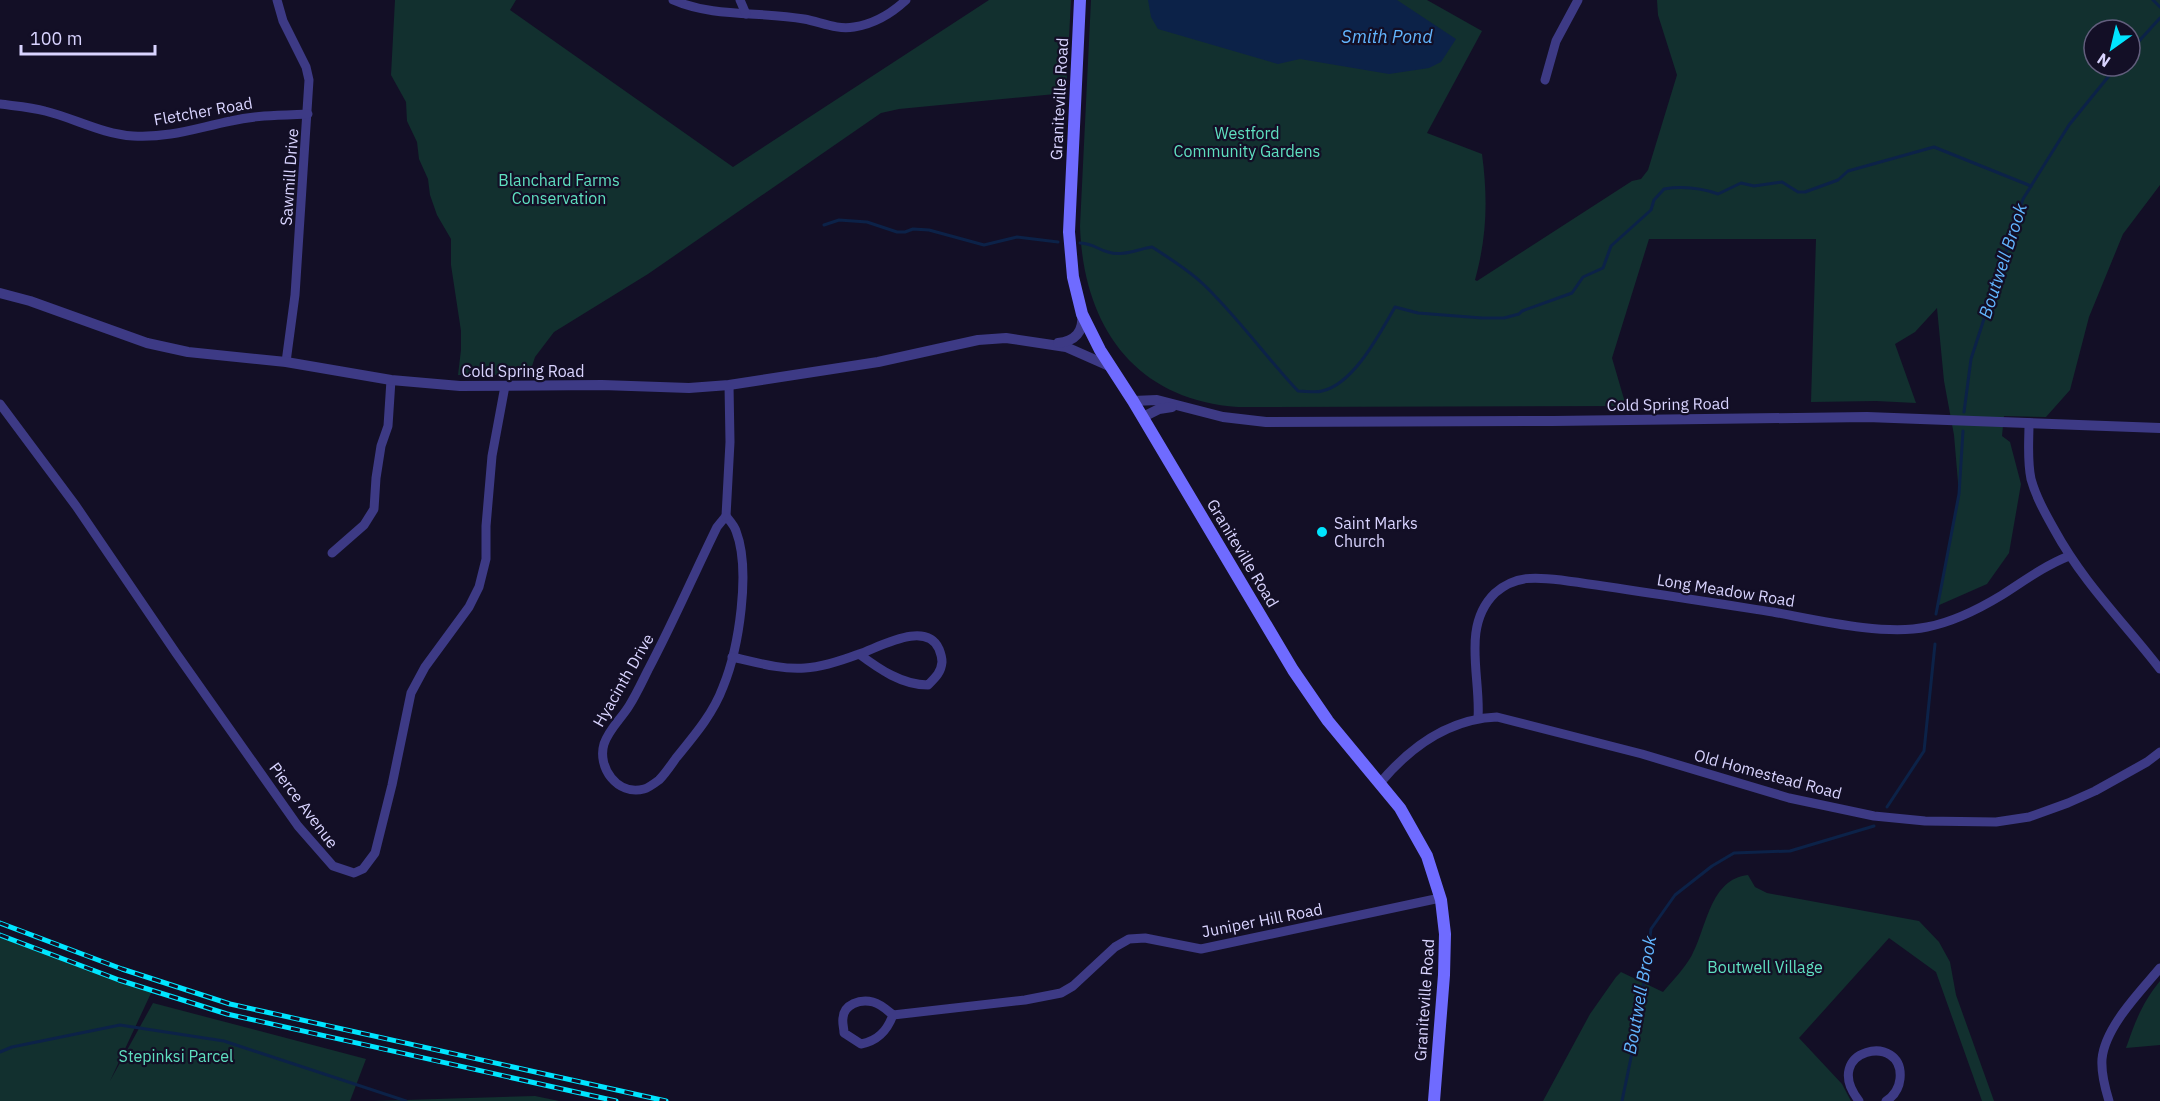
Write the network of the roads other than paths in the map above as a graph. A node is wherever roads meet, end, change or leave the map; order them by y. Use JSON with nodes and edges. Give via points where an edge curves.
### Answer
{"nodes":[{"id":1,"x":277,"y":0,"type":"edge"},
{"id":2,"x":673,"y":0,"type":"edge"},
{"id":3,"x":740,"y":0,"type":"edge"},
{"id":4,"x":906,"y":0,"type":"edge"},
{"id":5,"x":1080,"y":0,"type":"edge"},
{"id":6,"x":1578,"y":0,"type":"edge"},
{"id":7,"x":746,"y":14,"type":"junction"},
{"id":8,"x":1545,"y":80,"type":"dead end"},
{"id":9,"x":0,"y":104,"type":"edge"},
{"id":10,"x":308,"y":114,"type":"junction"},
{"id":11,"x":0,"y":293,"type":"edge"},
{"id":12,"x":1082,"y":314,"type":"junction"},
{"id":13,"x":1053,"y":344,"type":"junction"},
{"id":14,"x":286,"y":362,"type":"junction"},
{"id":15,"x":1109,"y":366,"type":"junction"},
{"id":16,"x":391,"y":380,"type":"junction"},
{"id":17,"x":729,"y":385,"type":"junction"},
{"id":18,"x":505,"y":386,"type":"junction"},
{"id":19,"x":1133,"y":401,"type":"junction"},
{"id":20,"x":0,"y":404,"type":"edge"},
{"id":21,"x":1178,"y":406,"type":"junction"},
{"id":22,"x":1143,"y":417,"type":"junction"},
{"id":23,"x":2029,"y":423,"type":"junction"},
{"id":24,"x":2160,"y":428,"type":"edge"},
{"id":25,"x":726,"y":516,"type":"junction"},
{"id":26,"x":332,"y":553,"type":"dead end"},
{"id":27,"x":2069,"y":556,"type":"junction"},
{"id":28,"x":859,"y":654,"type":"junction"},
{"id":29,"x":732,"y":657,"type":"junction"},
{"id":30,"x":2160,"y":669,"type":"edge"},
{"id":31,"x":1478,"y":718,"type":"junction"},
{"id":32,"x":2160,"y":752,"type":"edge"},
{"id":33,"x":1380,"y":783,"type":"junction"},
{"id":34,"x":1440,"y":898,"type":"junction"},
{"id":35,"x":2160,"y":968,"type":"edge"},
{"id":36,"x":893,"y":1015,"type":"junction"},
{"id":37,"x":1434,"y":1101,"type":"edge"},
{"id":38,"x":1859,"y":1101,"type":"edge"},
{"id":39,"x":1886,"y":1101,"type":"edge"},
{"id":40,"x":2109,"y":1101,"type":"edge"}],
"edges":[{"from":1,"to":10,"type":"street","name":"Sawmill Drive","via":[[306,67]]},
{"from":2,"to":7,"type":"street","via":[[688,6]]},
{"from":3,"to":7,"type":"street"},
{"from":4,"to":7,"type":"street","via":[[871,24],[844,29],[804,19]]},
{"from":5,"to":12,"type":"main road","name":"Graniteville Road","via":[[1069,232]]},
{"from":6,"to":8,"type":"street","via":[[1557,41]]},
{"from":9,"to":10,"type":"street","name":"Fletcher Road","via":[[45,111],[131,136],[189,132],[265,115]]},
{"from":10,"to":14,"type":"street","name":"Sawmill Drive","via":[[295,295]]},
{"from":11,"to":14,"type":"street","name":"Cold Spring Road","via":[[147,343],[188,352]]},
{"from":12,"to":13,"type":"street","via":[[1082,329],[1076,337]]},
{"from":12,"to":15,"type":"main road","name":"Graniteville Road"},
{"from":13,"to":15,"type":"street","name":"Cold Spring Road"},
{"from":13,"to":17,"type":"street","name":"Cold Spring Road","via":[[1006,338],[978,340],[878,362]]},
{"from":14,"to":16,"type":"street","name":"Cold Spring Road"},
{"from":15,"to":19,"type":"main road","name":"Graniteville Road"},
{"from":16,"to":18,"type":"street","name":"Cold Spring Road"},
{"from":16,"to":26,"type":"street","via":[[388,426],[381,446],[374,509],[364,525]]},
{"from":17,"to":18,"type":"street","name":"Cold Spring Road"},
{"from":17,"to":25,"type":"street","name":"Hyacinth Drive"},
{"from":18,"to":20,"type":"street","name":"Pierce Avenue","via":[[492,456],[486,560],[479,587],[411,693],[375,853],[363,869],[354,873],[333,866],[298,826],[76,506]]},
{"from":19,"to":21,"type":"street","name":"Cold Spring Road","via":[[1157,400]]},
{"from":19,"to":22,"type":"main road","name":"Graniteville Road"},
{"from":21,"to":22,"type":"street","name":"Cold Spring Road"},
{"from":21,"to":23,"type":"street","name":"Cold Spring Road","via":[[1266,422],[1867,417]]},
{"from":22,"to":33,"type":"main road","name":"Graniteville Road","via":[[1306,690],[1333,729]]},
{"from":23,"to":24,"type":"street","name":"Cold Spring Road"},
{"from":23,"to":27,"type":"street","via":[[2031,478],[2044,513]]},
{"from":25,"to":29,"type":"street","name":"Hyacinth Drive","via":[[736,529],[743,576]]},
{"from":25,"to":29,"type":"street","name":"Hyacinth Drive","via":[[717,526],[630,705],[604,744],[603,765],[618,785],[644,789],[660,779],[712,711]]},
{"from":27,"to":30,"type":"street","via":[[2098,597]]},
{"from":27,"to":31,"type":"street","name":"Long Meadow Road","via":[[1963,616],[1911,630],[1835,623],[1561,580],[1516,580],[1490,598],[1477,622]]},
{"from":28,"to":28,"type":"street","via":[[882,670],[917,685],[928,685],[941,668],[942,657],[936,643],[922,636],[906,637]]},
{"from":28,"to":29,"type":"street","via":[[805,668]]},
{"from":31,"to":32,"type":"street","name":"Old Homestead Road","via":[[1509,719],[1789,798],[1874,816],[1925,821],[1996,822],[2029,817],[2095,791]]},
{"from":31,"to":33,"type":"street","name":"Old Homestead Road","via":[[1431,736]]},
{"from":33,"to":34,"type":"main road","name":"Graniteville Road","via":[[1419,839]]},
{"from":34,"to":36,"type":"street","name":"Juniper Hill Road","via":[[1201,949],[1145,938],[1129,939],[1061,993]]},
{"from":34,"to":37,"type":"main road","name":"Graniteville Road","via":[[1445,953]]},
{"from":35,"to":40,"type":"street","via":[[2117,1022],[2104,1051],[2103,1078]]},
{"from":36,"to":36,"type":"street","via":[[882,1034],[870,1042],[861,1044],[844,1033],[843,1016],[850,1005],[858,1002],[873,1002]]},
{"from":38,"to":39,"type":"street","via":[[1849,1083],[1849,1070],[1854,1060],[1874,1050],[1886,1052],[1899,1067],[1898,1089]]}]}
